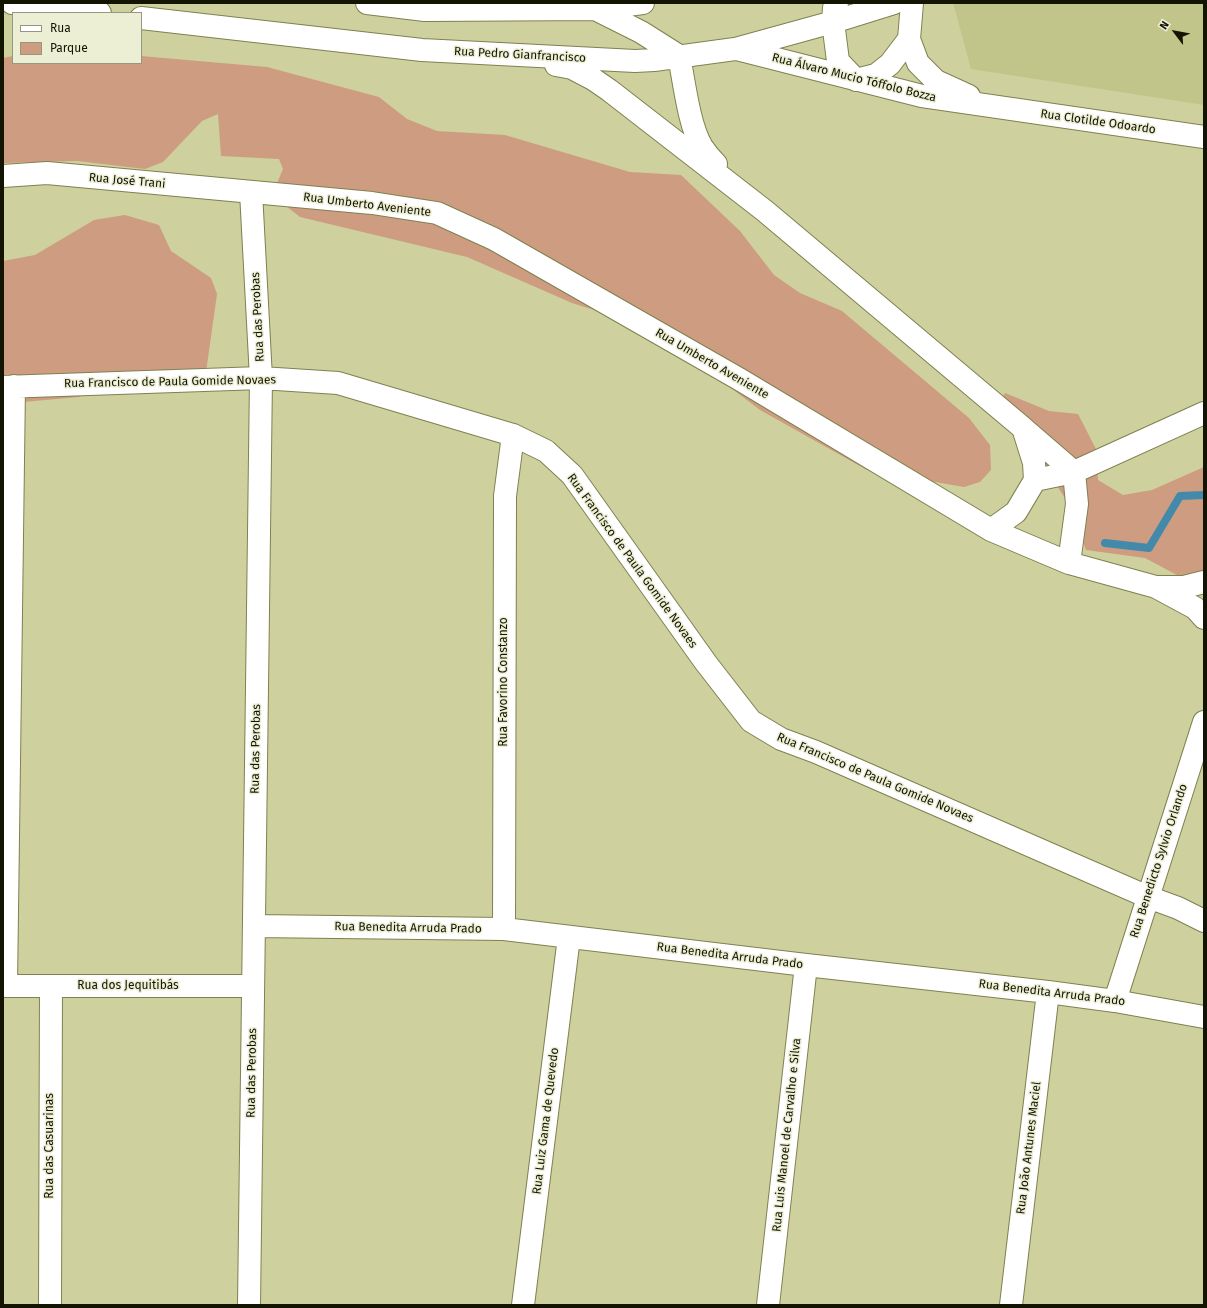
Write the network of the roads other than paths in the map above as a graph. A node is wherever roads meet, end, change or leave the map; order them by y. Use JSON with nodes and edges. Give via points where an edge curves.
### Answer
{"nodes":[{"id":1,"x":12,"y":3,"type":"edge"},
{"id":2,"x":367,"y":3,"type":"edge"},
{"id":3,"x":643,"y":3,"type":"edge"},
{"id":4,"x":894,"y":3,"type":"edge"},
{"id":5,"x":912,"y":3,"type":"edge"},
{"id":6,"x":595,"y":9,"type":"junction"},
{"id":7,"x":91,"y":12,"type":"edge"},
{"id":8,"x":835,"y":13,"type":"edge"},
{"id":9,"x":142,"y":18,"type":"edge"},
{"id":10,"x":909,"y":39,"type":"junction"},
{"id":11,"x":735,"y":49,"type":"junction"},
{"id":12,"x":503,"y":55,"type":"junction"},
{"id":13,"x":679,"y":56,"type":"junction"},
{"id":14,"x":856,"y":80,"type":"junction"},
{"id":15,"x":992,"y":107,"type":"junction"},
{"id":16,"x":1204,"y":137,"type":"edge"},
{"id":17,"x":3,"y":176,"type":"edge"},
{"id":18,"x":251,"y":192,"type":"junction"},
{"id":19,"x":764,"y":211,"type":"junction"},
{"id":20,"x":261,"y":378,"type":"junction"},
{"id":21,"x":9,"y":387,"type":"edge"},
{"id":22,"x":1204,"y":413,"type":"edge"},
{"id":23,"x":1023,"y":428,"type":"junction"},
{"id":24,"x":513,"y":435,"type":"junction"},
{"id":25,"x":1074,"y":472,"type":"junction"},
{"id":26,"x":1035,"y":480,"type":"junction"},
{"id":27,"x":990,"y":530,"type":"junction"},
{"id":28,"x":1069,"y":563,"type":"junction"},
{"id":29,"x":1204,"y":582,"type":"edge"},
{"id":30,"x":1156,"y":586,"type":"junction"},
{"id":31,"x":1204,"y":618,"type":"edge"},
{"id":32,"x":1204,"y":722,"type":"edge"},
{"id":33,"x":1148,"y":897,"type":"junction"},
{"id":34,"x":1204,"y":921,"type":"edge"},
{"id":35,"x":254,"y":926,"type":"junction"},
{"id":36,"x":504,"y":929,"type":"junction"},
{"id":37,"x":569,"y":937,"type":"junction"},
{"id":38,"x":806,"y":965,"type":"junction"},
{"id":39,"x":5,"y":986,"type":"edge"},
{"id":40,"x":51,"y":986,"type":"junction"},
{"id":41,"x":253,"y":986,"type":"junction"},
{"id":42,"x":1048,"y":992,"type":"junction"},
{"id":43,"x":1116,"y":1000,"type":"junction"},
{"id":44,"x":1204,"y":1017,"type":"edge"},
{"id":45,"x":50,"y":1305,"type":"edge"},
{"id":46,"x":249,"y":1305,"type":"edge"},
{"id":47,"x":523,"y":1305,"type":"edge"},
{"id":48,"x":768,"y":1305,"type":"edge"},
{"id":49,"x":1011,"y":1305,"type":"edge"}],
"edges":[{"from":1,"to":7,"type":"street"},
{"from":2,"to":6,"type":"street","via":[[426,10]]},
{"from":3,"to":6,"type":"street"},
{"from":4,"to":8,"type":"street","name":"Rua Pedro Gianfrancisco"},
{"from":5,"to":10,"type":"street","name":"Rua Álvaro Mucio Tóffolo Bozza"},
{"from":6,"to":13,"type":"street","via":[[641,32]]},
{"from":8,"to":11,"type":"street","name":"Rua Pedro Gianfrancisco"},
{"from":8,"to":14,"type":"street","via":[[838,61]]},
{"from":9,"to":12,"type":"street","name":"Rua Pedro Gianfrancisco","via":[[422,50]]},
{"from":10,"to":14,"type":"street","via":[[890,64],[876,74]]},
{"from":10,"to":15,"type":"street","name":"Rua Álvaro Mucio Tóffolo Bozza","via":[[918,63],[936,81]]},
{"from":11,"to":13,"type":"street","name":"Rua Pedro Gianfrancisco"},
{"from":11,"to":14,"type":"street","name":"Rua Álvaro Mucio Tóffolo Bozza"},
{"from":12,"to":13,"type":"street","name":"Rua Pedro Gianfrancisco","via":[[635,61]]},
{"from":12,"to":19,"type":"street","via":[[572,68],[593,79]]},
{"from":13,"to":19,"type":"street","via":[[694,129],[702,147],[717,166]]},
{"from":14,"to":15,"type":"street","name":"Rua Álvaro Mucio Tóffolo Bozza","via":[[922,96]]},
{"from":15,"to":16,"type":"street","name":"Rua Clotilde Odoardo"},
{"from":17,"to":18,"type":"street","name":"Rua José Trani","via":[[47,173]]},
{"from":18,"to":20,"type":"street","name":"Rua das Perobas"},
{"from":18,"to":27,"type":"street","name":"Rua Umberto Aveniente","via":[[437,213],[494,239],[739,379]]},
{"from":19,"to":23,"type":"street"},
{"from":20,"to":21,"type":"street","name":"Rua Francisco de Paula Gomide Novaes"},
{"from":20,"to":24,"type":"street","name":"Rua Francisco de Paula Gomide Novaes","via":[[338,383]]},
{"from":20,"to":35,"type":"street","name":"Rua das Perobas"},
{"from":21,"to":39,"type":"street"},
{"from":22,"to":25,"type":"street"},
{"from":23,"to":25,"type":"street"},
{"from":23,"to":26,"type":"street","via":[[1034,463]]},
{"from":24,"to":33,"type":"street","name":"Rua Francisco de Paula Gomide Novaes","via":[[546,451],[572,475],[706,663],[751,721],[781,739],[824,755]]},
{"from":24,"to":36,"type":"street","name":"Rua Favorino Constanzo","via":[[505,496]]},
{"from":25,"to":26,"type":"street"},
{"from":25,"to":28,"type":"street","via":[[1077,504]]},
{"from":26,"to":27,"type":"street","via":[[1016,512]]},
{"from":27,"to":28,"type":"street","name":"Rua Umberto Aveniente"},
{"from":28,"to":30,"type":"street","name":"Rua Umberto Aveniente"},
{"from":29,"to":30,"type":"street","name":"Rua Umberto Aveniente","via":[[1184,587]]},
{"from":30,"to":31,"type":"street","name":"Rua Umberto Aveniente","via":[[1195,608]]},
{"from":32,"to":33,"type":"street","name":"Rua Benedicto Sylvio Orlando"},
{"from":33,"to":34,"type":"street","name":"Rua Francisco de Paula Gomide Novaes"},
{"from":33,"to":43,"type":"street","name":"Rua Benedicto Sylvio Orlando"},
{"from":35,"to":36,"type":"street","name":"Rua Benedita Arruda Prado"},
{"from":35,"to":41,"type":"street","name":"Rua das Perobas"},
{"from":36,"to":37,"type":"street","name":"Rua Benedita Arruda Prado"},
{"from":37,"to":38,"type":"street","name":"Rua Benedita Arruda Prado"},
{"from":37,"to":47,"type":"street","name":"Rua Luiz Gama de Quevedo"},
{"from":38,"to":42,"type":"street","name":"Rua Benedita Arruda Prado"},
{"from":38,"to":48,"type":"street","name":"Rua Luis Manoel de Carvalho e Silva"},
{"from":39,"to":40,"type":"street","name":"Rua dos Jequitibás"},
{"from":40,"to":41,"type":"street","name":"Rua dos Jequitibás"},
{"from":40,"to":45,"type":"street","name":"Rua das Casuarinas"},
{"from":41,"to":46,"type":"street","name":"Rua das Perobas"},
{"from":42,"to":43,"type":"street","name":"Rua Benedita Arruda Prado"},
{"from":42,"to":49,"type":"street","name":"Rua João Antunes Maciel"},
{"from":43,"to":44,"type":"street","name":"Rua Benedita Arruda Prado"}]}
